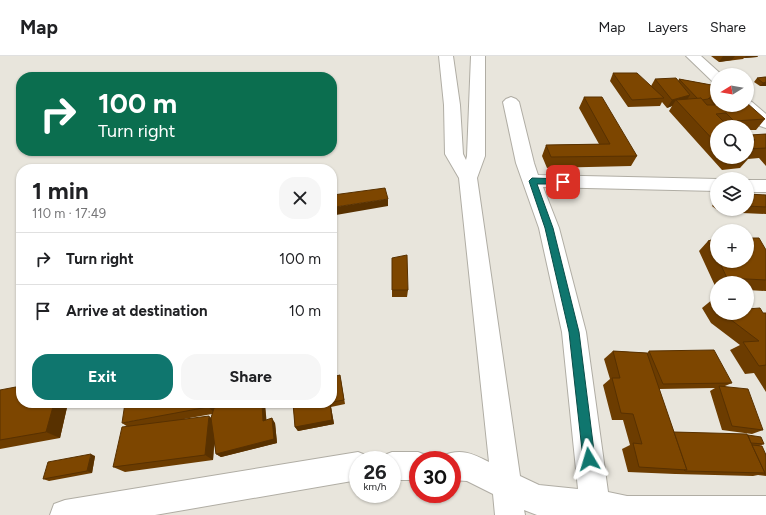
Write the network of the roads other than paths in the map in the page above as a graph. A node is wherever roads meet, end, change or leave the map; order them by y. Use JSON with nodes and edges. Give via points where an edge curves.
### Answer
{"nodes":[{"id":1,"x":446,"y":56,"type":"edge"},
{"id":2,"x":478,"y":56,"type":"edge"},
{"id":3,"x":693,"y":56,"type":"edge"},
{"id":4,"x":710,"y":72,"type":"edge"},
{"id":5,"x":511,"y":102,"type":"dead end"},
{"id":6,"x":754,"y":111,"type":"edge"},
{"id":7,"x":766,"y":122,"type":"edge"},
{"id":8,"x":468,"y":178,"type":"junction"},
{"id":9,"x":532,"y":181,"type":"junction"},
{"id":10,"x":710,"y":185,"type":"edge"},
{"id":11,"x":754,"y":186,"type":"edge"},
{"id":12,"x":766,"y":186,"type":"edge"},
{"id":13,"x":461,"y":467,"type":"edge"},
{"id":14,"x":349,"y":468,"type":"edge"},
{"id":15,"x":505,"y":485,"type":"junction"},
{"id":16,"x":595,"y":505,"type":"junction"},
{"id":17,"x":766,"y":511,"type":"edge"},
{"id":18,"x":65,"y":515,"type":"edge"},
{"id":19,"x":510,"y":515,"type":"edge"}],
"edges":[{"from":1,"to":8,"type":"street","via":[[452,104],[454,154]]},
{"from":2,"to":8,"type":"street","via":[[476,156]]},
{"from":3,"to":4,"type":"street"},
{"from":5,"to":9,"type":"street"},
{"from":6,"to":7,"type":"street"},
{"from":8,"to":15,"type":"street"},
{"from":9,"to":10,"type":"street"},
{"from":9,"to":16,"type":"street","via":[[549,228],[574,332]]},
{"from":11,"to":12,"type":"street"},
{"from":13,"to":15,"type":"street","via":[[469,467]]},
{"from":14,"to":18,"type":"street"},
{"from":15,"to":16,"type":"street","via":[[536,500]]},
{"from":15,"to":19,"type":"street"},
{"from":16,"to":17,"type":"street","via":[[627,510]]}]}
